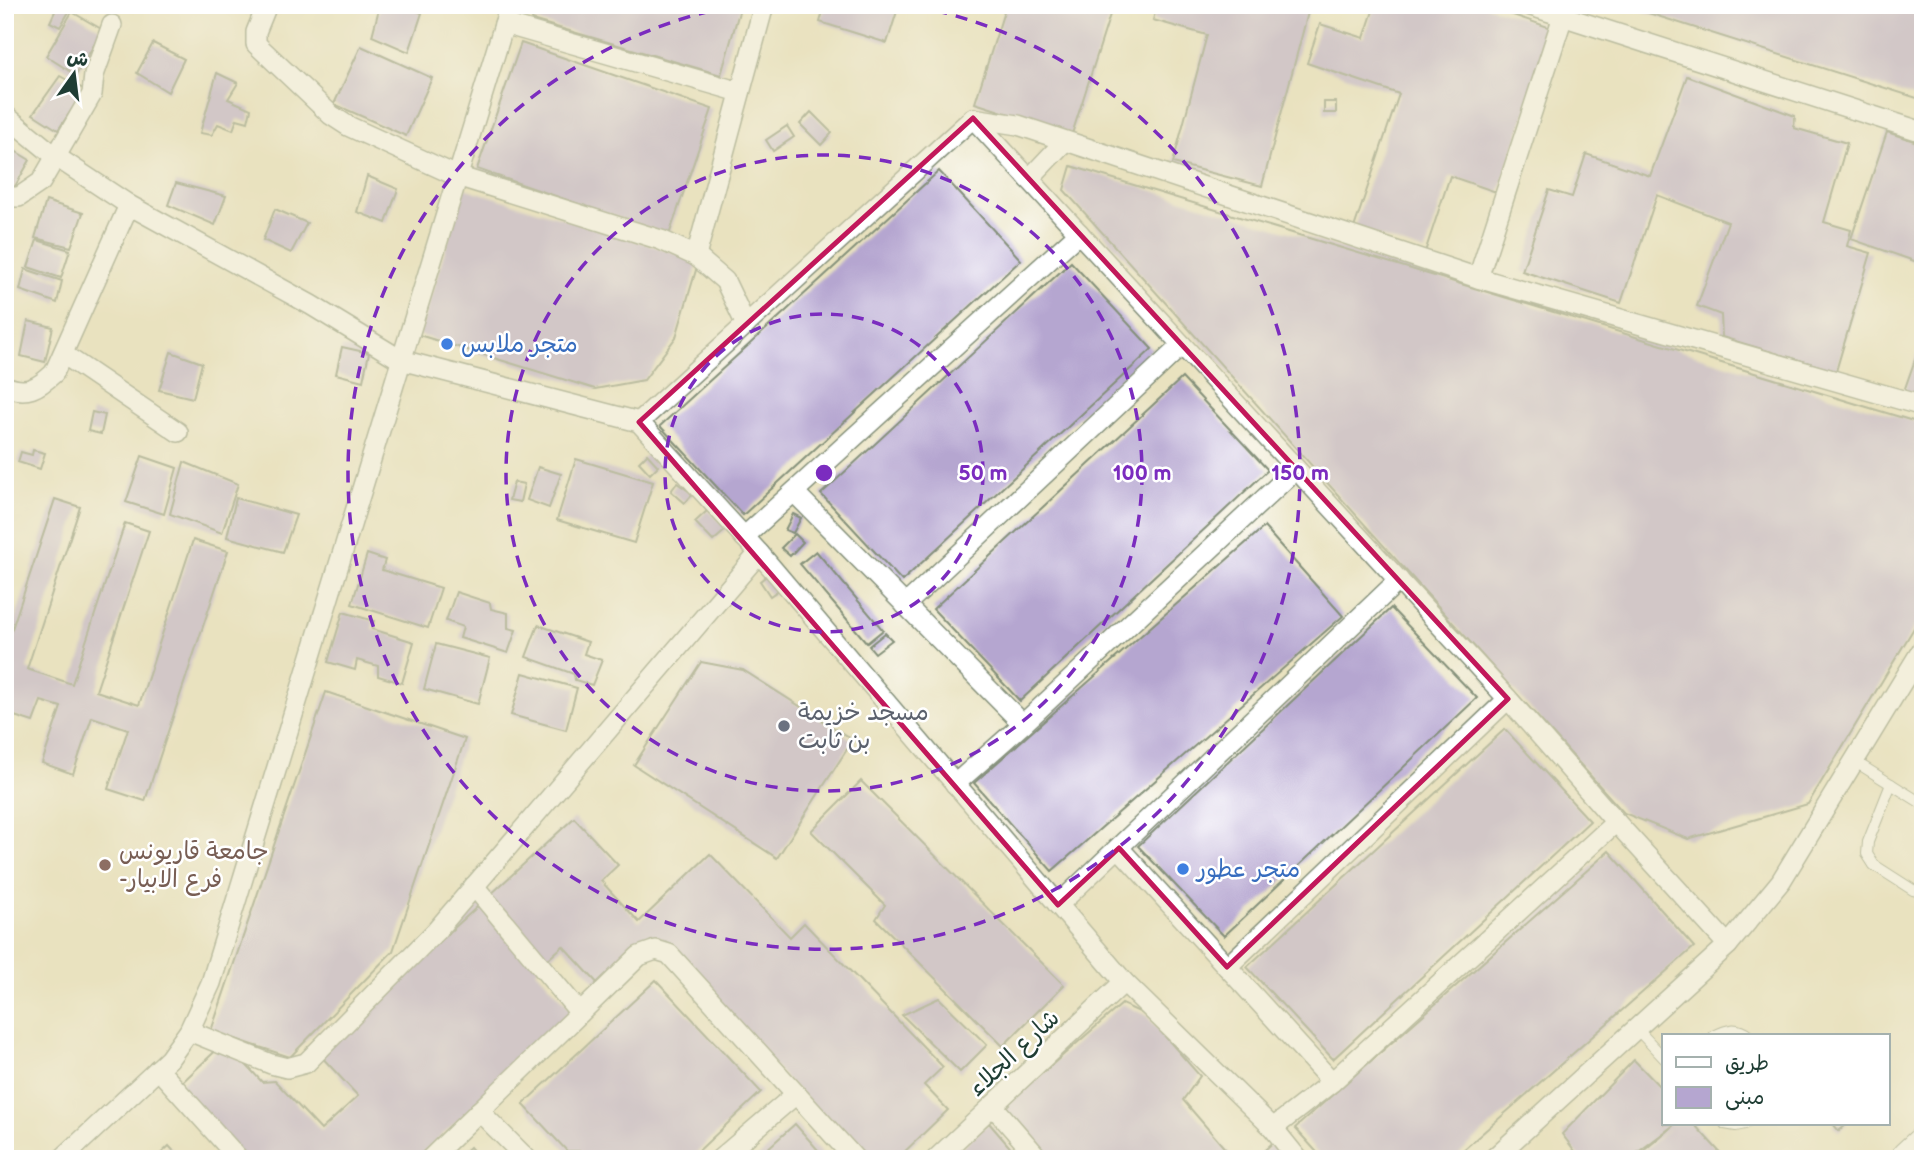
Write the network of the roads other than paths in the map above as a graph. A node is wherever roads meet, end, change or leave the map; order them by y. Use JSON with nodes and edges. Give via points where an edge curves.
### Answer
{"nodes":[{"id":1,"x":267,"y":5,"type":"edge"},
{"id":2,"x":764,"y":5,"type":"edge"},
{"id":3,"x":1528,"y":5,"type":"edge"},
{"id":4,"x":1565,"y":11,"type":"edge"},
{"id":5,"x":507,"y":15,"type":"edge"},
{"id":6,"x":112,"y":25,"type":"dead end"},
{"id":7,"x":740,"y":92,"type":"junction"},
{"id":8,"x":5,"y":116,"type":"edge"},
{"id":9,"x":973,"y":118,"type":"junction"},
{"id":10,"x":1923,"y":132,"type":"edge"},
{"id":11,"x":1065,"y":141,"type":"junction"},
{"id":12,"x":55,"y":156,"type":"junction"},
{"id":13,"x":457,"y":176,"type":"junction"},
{"id":14,"x":1029,"y":179,"type":"junction"},
{"id":15,"x":5,"y":197,"type":"edge"},
{"id":16,"x":129,"y":205,"type":"junction"},
{"id":17,"x":1079,"y":233,"type":"junction"},
{"id":18,"x":696,"y":256,"type":"junction"},
{"id":19,"x":1478,"y":278,"type":"junction"},
{"id":20,"x":746,"y":325,"type":"junction"},
{"id":21,"x":1182,"y":345,"type":"junction"},
{"id":22,"x":63,"y":354,"type":"junction"},
{"id":23,"x":401,"y":360,"type":"junction"},
{"id":24,"x":5,"y":386,"type":"edge"},
{"id":25,"x":1923,"y":406,"type":"edge"},
{"id":26,"x":639,"y":422,"type":"junction"},
{"id":27,"x":178,"y":432,"type":"dead end"},
{"id":28,"x":1296,"y":469,"type":"junction"},
{"id":29,"x":794,"y":492,"type":"junction"},
{"id":30,"x":744,"y":537,"type":"junction"},
{"id":31,"x":759,"y":553,"type":"junction"},
{"id":32,"x":1399,"y":580,"type":"junction"},
{"id":33,"x":905,"y":605,"type":"junction"},
{"id":34,"x":1923,"y":648,"type":"edge"},
{"id":35,"x":1508,"y":699,"type":"junction"},
{"id":36,"x":1023,"y":724,"type":"junction"},
{"id":37,"x":1854,"y":761,"type":"junction"},
{"id":38,"x":1891,"y":783,"type":"junction"},
{"id":39,"x":955,"y":784,"type":"junction"},
{"id":40,"x":1923,"y":804,"type":"edge"},
{"id":41,"x":1616,"y":822,"type":"junction"},
{"id":42,"x":1119,"y":848,"type":"junction"},
{"id":43,"x":474,"y":886,"type":"junction"},
{"id":44,"x":1923,"y":892,"type":"edge"},
{"id":45,"x":1058,"y":905,"type":"junction"},
{"id":46,"x":1728,"y":945,"type":"junction"},
{"id":47,"x":1227,"y":967,"type":"junction"},
{"id":48,"x":1124,"y":982,"type":"junction"},
{"id":49,"x":580,"y":1013,"type":"junction"},
{"id":50,"x":1636,"y":1028,"type":"junction"},
{"id":51,"x":189,"y":1031,"type":"junction"},
{"id":52,"x":1719,"y":1034,"type":"edge"},
{"id":53,"x":1746,"y":1034,"type":"edge"},
{"id":54,"x":1662,"y":1056,"type":"edge"},
{"id":55,"x":158,"y":1069,"type":"junction"},
{"id":56,"x":1332,"y":1082,"type":"junction"},
{"id":57,"x":796,"y":1094,"type":"junction"},
{"id":58,"x":994,"y":1107,"type":"junction"},
{"id":59,"x":479,"y":1111,"type":"junction"},
{"id":60,"x":1273,"y":1128,"type":"junction"},
{"id":61,"x":1923,"y":1146,"type":"edge"},
{"id":62,"x":62,"y":1159,"type":"edge"},
{"id":63,"x":239,"y":1159,"type":"edge"},
{"id":64,"x":430,"y":1159,"type":"edge"},
{"id":65,"x":527,"y":1159,"type":"edge"},
{"id":66,"x":720,"y":1159,"type":"edge"},
{"id":67,"x":855,"y":1159,"type":"edge"},
{"id":68,"x":936,"y":1159,"type":"edge"},
{"id":69,"x":1039,"y":1159,"type":"edge"},
{"id":70,"x":1298,"y":1159,"type":"edge"},
{"id":71,"x":1493,"y":1159,"type":"edge"},
{"id":72,"x":1909,"y":1159,"type":"edge"}],
"edges":[{"from":1,"to":13,"type":"street","via":[[256,44],[331,115]]},
{"from":2,"to":7,"type":"street"},
{"from":3,"to":4,"type":"street"},
{"from":4,"to":10,"type":"street"},
{"from":4,"to":19,"type":"street"},
{"from":5,"to":7,"type":"street"},
{"from":5,"to":13,"type":"street"},
{"from":6,"to":12,"type":"street","via":[[92,94]]},
{"from":7,"to":18,"type":"street"},
{"from":8,"to":12,"type":"street"},
{"from":9,"to":11,"type":"street","via":[[1018,125]]},
{"from":9,"to":14,"type":"street"},
{"from":9,"to":20,"type":"street"},
{"from":11,"to":14,"type":"street"},
{"from":11,"to":19,"type":"street"},
{"from":12,"to":15,"type":"street","via":[[41,182],[19,197]]},
{"from":12,"to":16,"type":"street"},
{"from":13,"to":18,"type":"street","via":[[661,240]]},
{"from":13,"to":23,"type":"street"},
{"from":14,"to":17,"type":"street"},
{"from":16,"to":22,"type":"street"},
{"from":16,"to":23,"type":"street"},
{"from":17,"to":21,"type":"street"},
{"from":17,"to":29,"type":"street"},
{"from":18,"to":20,"type":"street","via":[[725,281]]},
{"from":19,"to":25,"type":"street"},
{"from":20,"to":26,"type":"street"},
{"from":21,"to":28,"type":"street"},
{"from":21,"to":33,"type":"street"},
{"from":22,"to":24,"type":"street","via":[[54,373],[39,387],[17,391]]},
{"from":22,"to":27,"type":"street"},
{"from":23,"to":26,"type":"street"},
{"from":23,"to":51,"type":"street","via":[[211,984]]},
{"from":26,"to":30,"type":"street"},
{"from":28,"to":32,"type":"street"},
{"from":28,"to":36,"type":"street"},
{"from":29,"to":30,"type":"street"},
{"from":29,"to":33,"type":"street"},
{"from":30,"to":31,"type":"street"},
{"from":31,"to":39,"type":"street"},
{"from":31,"to":43,"type":"street"},
{"from":32,"to":35,"type":"street"},
{"from":32,"to":42,"type":"street"},
{"from":33,"to":36,"type":"street"},
{"from":34,"to":37,"type":"street"},
{"from":35,"to":41,"type":"street"},
{"from":35,"to":47,"type":"street"},
{"from":36,"to":39,"type":"street"},
{"from":37,"to":38,"type":"lane"},
{"from":37,"to":46,"type":"street","via":[[1781,881]]},
{"from":38,"to":40,"type":"lane"},
{"from":38,"to":44,"type":"lane","via":[[1867,855],[1874,865]]},
{"from":39,"to":45,"type":"street"},
{"from":41,"to":46,"type":"street"},
{"from":41,"to":56,"type":"street"},
{"from":42,"to":45,"type":"street"},
{"from":42,"to":47,"type":"street"},
{"from":43,"to":49,"type":"street"},
{"from":43,"to":51,"type":"street","via":[[306,1063],[287,1068],[271,1064]]},
{"from":45,"to":48,"type":"street"},
{"from":46,"to":50,"type":"street"},
{"from":47,"to":56,"type":"street"},
{"from":48,"to":58,"type":"street","name":"شارع الجلاء"},
{"from":48,"to":60,"type":"street"},
{"from":49,"to":57,"type":"street","via":[[639,956],[656,950],[669,954]]},
{"from":49,"to":59,"type":"street"},
{"from":50,"to":54,"type":"lane"},
{"from":50,"to":71,"type":"street"},
{"from":51,"to":55,"type":"street"},
{"from":52,"to":53,"type":"lane","via":[[1737,1029]]},
{"from":55,"to":62,"type":"street"},
{"from":55,"to":63,"type":"street"},
{"from":56,"to":60,"type":"street"},
{"from":57,"to":66,"type":"street"},
{"from":57,"to":67,"type":"street"},
{"from":58,"to":68,"type":"street","name":"شارع الجلاء"},
{"from":58,"to":69,"type":"street"},
{"from":59,"to":64,"type":"street"},
{"from":59,"to":65,"type":"street"},
{"from":60,"to":70,"type":"street"},
{"from":61,"to":72,"type":"highway"}]}
